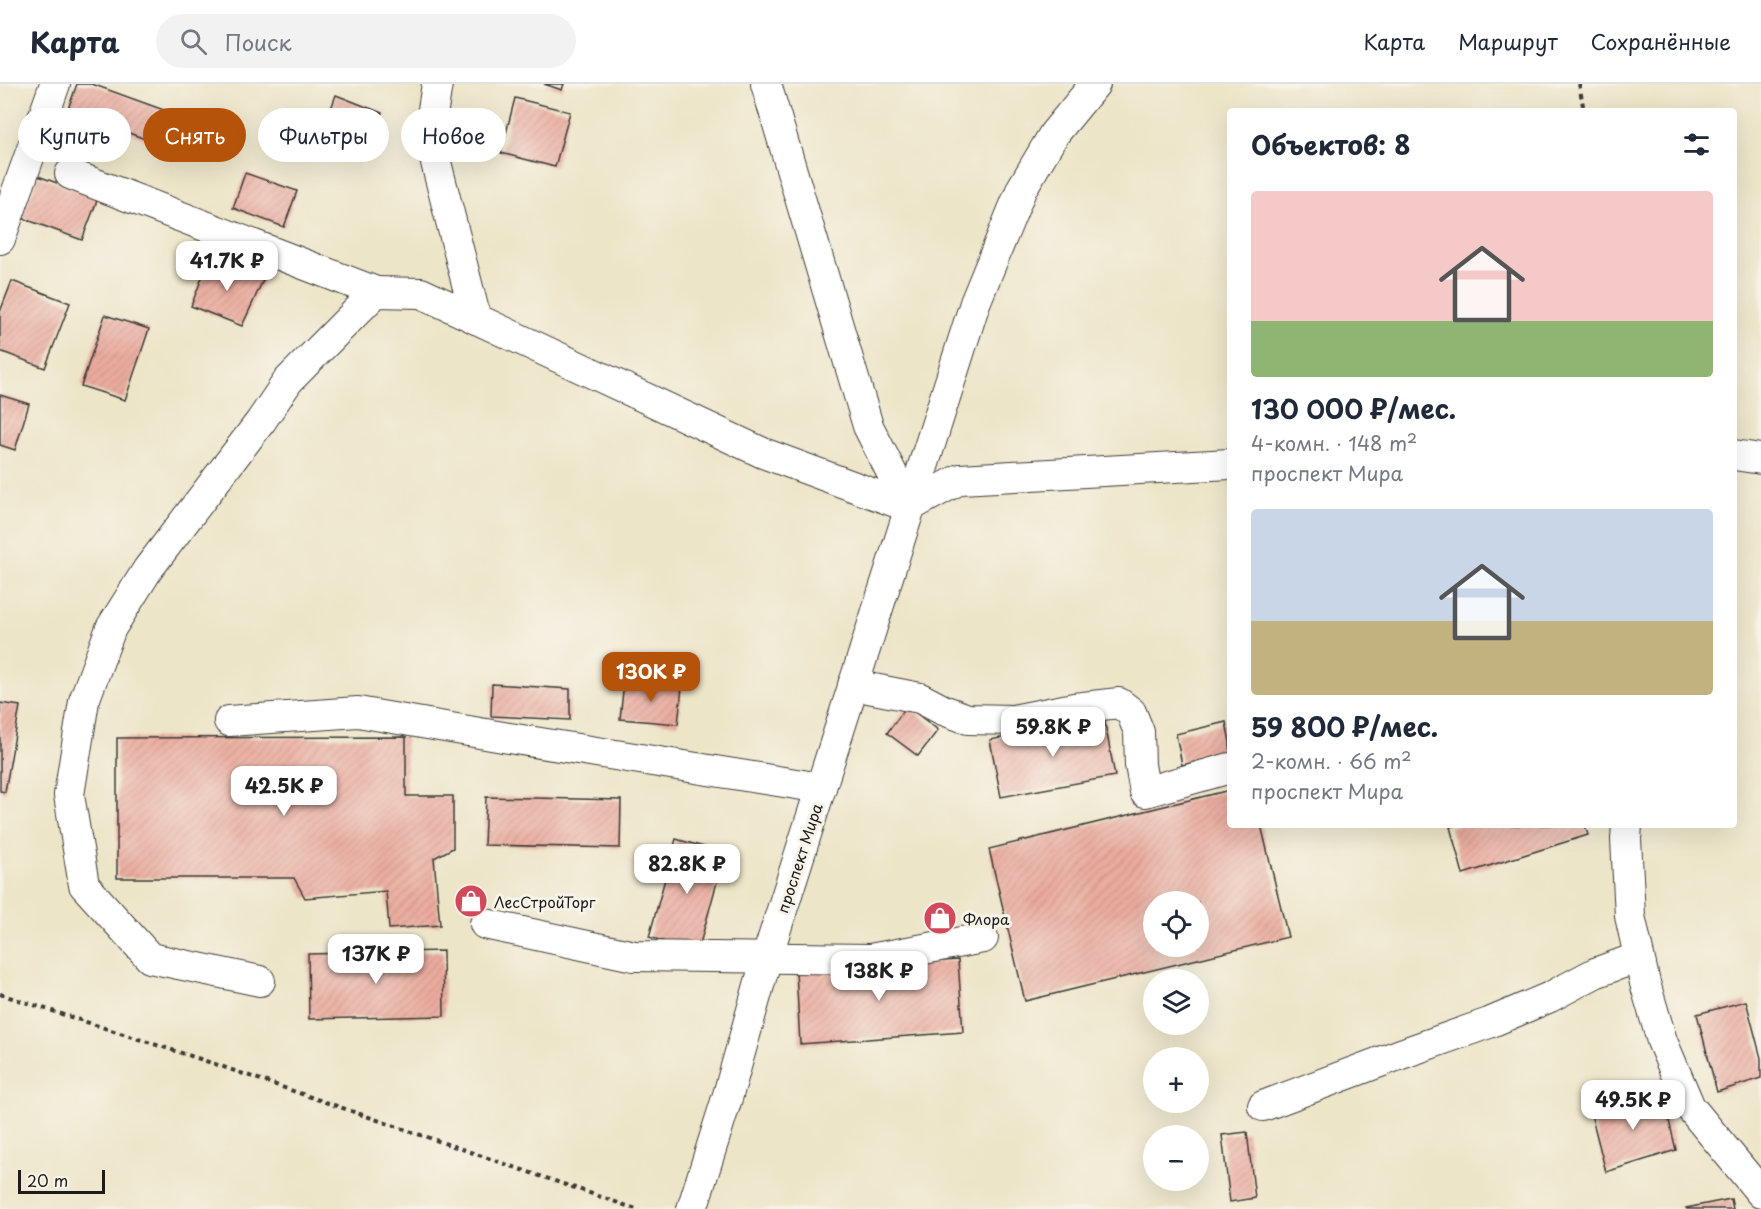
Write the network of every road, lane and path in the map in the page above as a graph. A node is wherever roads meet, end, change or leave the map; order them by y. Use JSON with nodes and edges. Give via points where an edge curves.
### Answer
{"nodes":[{"id":1,"x":54,"y":84,"type":"edge"},
{"id":2,"x":437,"y":84,"type":"edge"},
{"id":3,"x":766,"y":84,"type":"edge"},
{"id":4,"x":1095,"y":84,"type":"edge"},
{"id":5,"x":1579,"y":84,"type":"edge"},
{"id":6,"x":1583,"y":108,"type":"edge"},
{"id":7,"x":70,"y":174,"type":"dead end"},
{"id":8,"x":0,"y":239,"type":"edge"},
{"id":9,"x":375,"y":292,"type":"junction"},
{"id":10,"x":476,"y":319,"type":"junction"},
{"id":11,"x":1737,"y":455,"type":"edge"},
{"id":12,"x":1761,"y":459,"type":"edge"},
{"id":13,"x":1227,"y":464,"type":"edge"},
{"id":14,"x":909,"y":507,"type":"junction"},
{"id":15,"x":853,"y":685,"type":"junction"},
{"id":16,"x":229,"y":720,"type":"dead end"},
{"id":17,"x":1227,"y":769,"type":"edge"},
{"id":18,"x":821,"y":788,"type":"junction"},
{"id":19,"x":1627,"y":828,"type":"edge"},
{"id":20,"x":485,"y":924,"type":"dead end"},
{"id":21,"x":983,"y":938,"type":"dead end"},
{"id":22,"x":767,"y":957,"type":"junction"},
{"id":23,"x":1639,"y":957,"type":"junction"},
{"id":24,"x":260,"y":981,"type":"dead end"},
{"id":25,"x":0,"y":994,"type":"edge"},
{"id":26,"x":1263,"y":1106,"type":"dead end"},
{"id":27,"x":1761,"y":1193,"type":"edge"},
{"id":28,"x":636,"y":1209,"type":"edge"},
{"id":29,"x":692,"y":1209,"type":"edge"}],
"edges":[{"from":1,"to":8,"type":"street"},
{"from":2,"to":10,"type":"street","via":[[429,135]]},
{"from":3,"to":14,"type":"street","via":[[868,426]]},
{"from":4,"to":14,"type":"street","name":"проспект Мира","via":[[1054,134],[1022,188],[975,303]]},
{"from":5,"to":6,"type":"path"},
{"from":7,"to":9,"type":"street"},
{"from":9,"to":10,"type":"street","via":[[421,293]]},
{"from":9,"to":24,"type":"street","via":[[288,381],[148,569],[111,628],[84,701],[69,795],[84,885],[150,958]]},
{"from":10,"to":14,"type":"street","via":[[763,453]]},
{"from":11,"to":12,"type":"street"},
{"from":13,"to":14,"type":"street","via":[[960,479]]},
{"from":14,"to":15,"type":"street","name":"проспект Мира"},
{"from":15,"to":17,"type":"street","via":[[920,698],[968,719],[1012,720],[1119,703],[1131,712],[1139,732],[1145,792]]},
{"from":15,"to":18,"type":"street","name":"проспект Мира"},
{"from":16,"to":18,"type":"street","via":[[358,712]]},
{"from":18,"to":22,"type":"street","name":"проспект Мира"},
{"from":19,"to":23,"type":"street","via":[[1630,916]]},
{"from":20,"to":22,"type":"street","via":[[634,956]]},
{"from":21,"to":22,"type":"street","via":[[870,959]]},
{"from":22,"to":29,"type":"street","name":"проспект Мира"},
{"from":23,"to":26,"type":"street","via":[[1489,1023]]},
{"from":23,"to":27,"type":"street","via":[[1662,1041],[1690,1107]]},
{"from":25,"to":28,"type":"path"}]}
